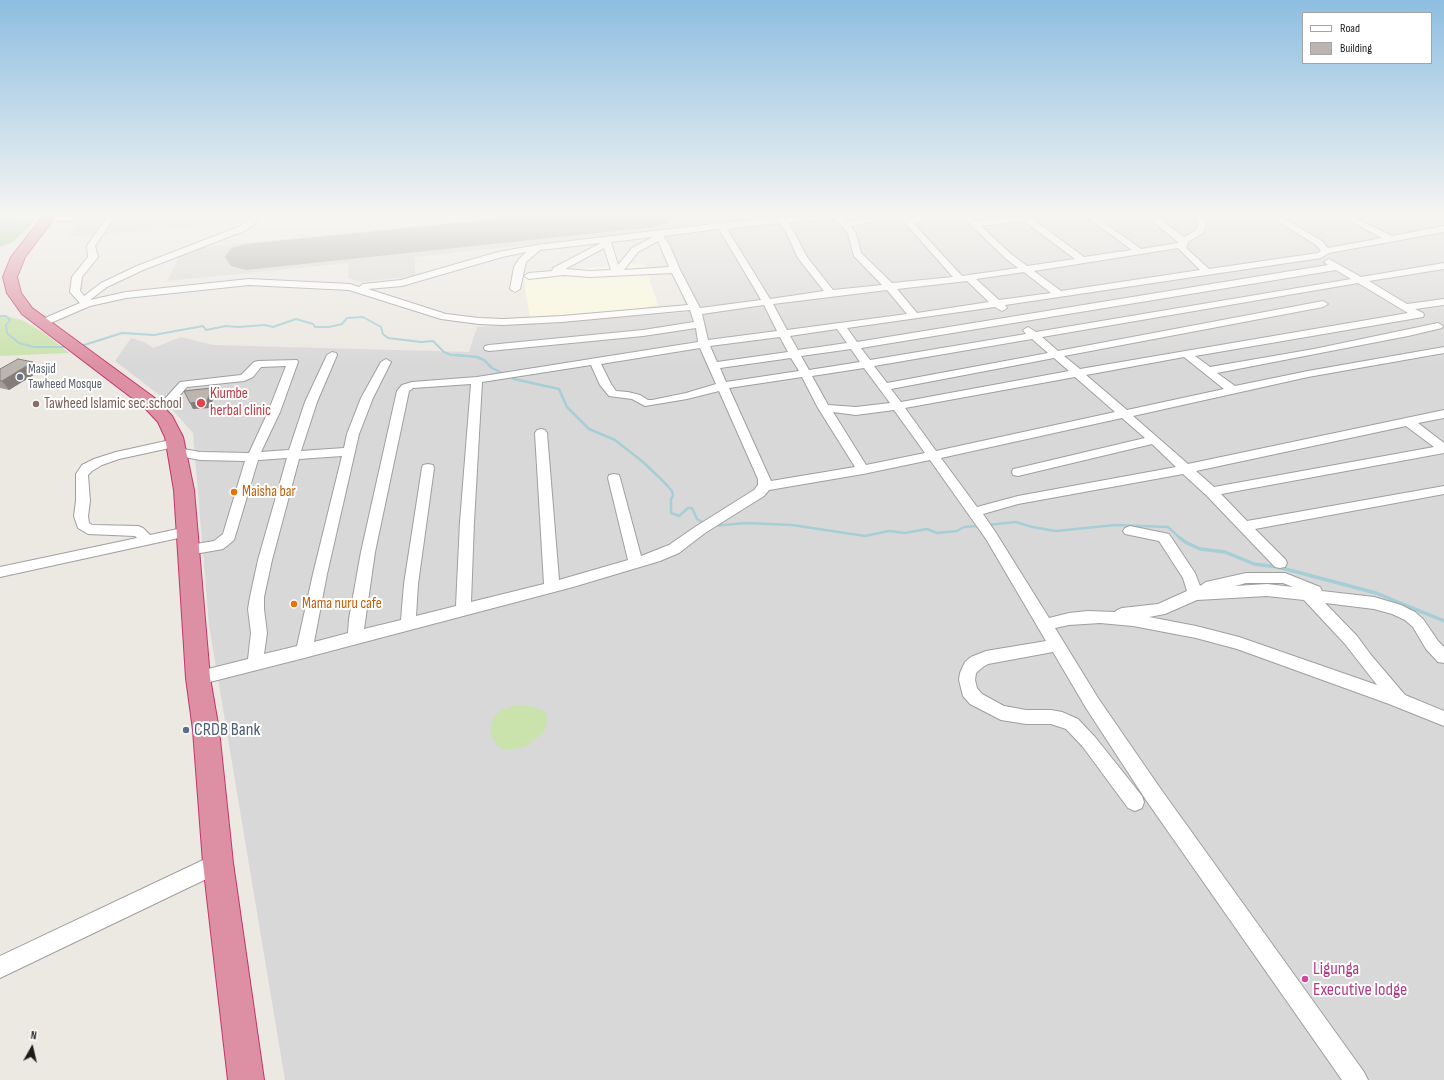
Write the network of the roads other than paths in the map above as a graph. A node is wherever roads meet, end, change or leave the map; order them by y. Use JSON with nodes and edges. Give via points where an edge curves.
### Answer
{"nodes":[{"id":1,"x":16,"y":265,"type":"edge"},
{"id":2,"x":86,"y":265,"type":"edge"},
{"id":3,"x":147,"y":265,"type":"edge"},
{"id":4,"x":462,"y":265,"type":"edge"},
{"id":5,"x":520,"y":265,"type":"edge"},
{"id":6,"x":565,"y":265,"type":"edge"},
{"id":7,"x":614,"y":265,"type":"edge"},
{"id":8,"x":622,"y":265,"type":"edge"},
{"id":9,"x":673,"y":265,"type":"edge"},
{"id":10,"x":745,"y":265,"type":"edge"},
{"id":11,"x":809,"y":265,"type":"edge"},
{"id":12,"x":868,"y":265,"type":"edge"},
{"id":13,"x":951,"y":265,"type":"edge"},
{"id":14,"x":1020,"y":265,"type":"edge"},
{"id":15,"x":1042,"y":265,"type":"edge"},
{"id":16,"x":1200,"y":265,"type":"edge"},
{"id":17,"x":1248,"y":265,"type":"edge"},
{"id":18,"x":1444,"y":266,"type":"edge"},
{"id":19,"x":1336,"y":267,"type":"joint"},
{"id":20,"x":1023,"y":268,"type":"junction"},
{"id":21,"x":675,"y":270,"type":"junction"},
{"id":22,"x":1207,"y":272,"type":"junction"},
{"id":23,"x":616,"y":273,"type":"junction"},
{"id":24,"x":542,"y":274,"type":"junction"},
{"id":25,"x":529,"y":276,"type":"dead end"},
{"id":26,"x":964,"y":278,"type":"junction"},
{"id":27,"x":1359,"y":281,"type":"junction"},
{"id":28,"x":350,"y":287,"type":"junction"},
{"id":29,"x":890,"y":287,"type":"junction"},
{"id":30,"x":1103,"y":288,"type":"junction"},
{"id":31,"x":515,"y":289,"type":"dead end"},
{"id":32,"x":830,"y":294,"type":"junction"},
{"id":33,"x":1059,"y":294,"type":"junction"},
{"id":34,"x":1120,"y":302,"type":"junction"},
{"id":35,"x":1444,"y":302,"type":"edge"},
{"id":36,"x":85,"y":303,"type":"junction"},
{"id":37,"x":767,"y":303,"type":"junction"},
{"id":38,"x":997,"y":303,"type":"junction"},
{"id":39,"x":1323,"y":304,"type":"dead end"},
{"id":40,"x":1405,"y":307,"type":"junction"},
{"id":41,"x":695,"y":309,"type":"junction"},
{"id":42,"x":1418,"y":314,"type":"junction"},
{"id":43,"x":914,"y":316,"type":"junction"},
{"id":44,"x":1140,"y":316,"type":"junction"},
{"id":45,"x":1016,"y":320,"type":"junction"},
{"id":46,"x":700,"y":324,"type":"junction"},
{"id":47,"x":840,"y":326,"type":"junction"},
{"id":48,"x":48,"y":327,"type":"junction"},
{"id":49,"x":1441,"y":327,"type":"edge"},
{"id":50,"x":783,"y":333,"type":"junction"},
{"id":51,"x":1033,"y":335,"type":"junction"},
{"id":52,"x":704,"y":345,"type":"junction"},
{"id":53,"x":853,"y":346,"type":"junction"},
{"id":54,"x":490,"y":348,"type":"dead end"},
{"id":55,"x":1444,"y":350,"type":"edge"},
{"id":56,"x":1055,"y":354,"type":"junction"},
{"id":57,"x":1186,"y":354,"type":"junction"},
{"id":58,"x":795,"y":355,"type":"junction"},
{"id":59,"x":332,"y":356,"type":"dead end"},
{"id":60,"x":594,"y":361,"type":"junction"},
{"id":61,"x":386,"y":362,"type":"dead end"},
{"id":62,"x":867,"y":364,"type":"junction"},
{"id":63,"x":713,"y":366,"type":"junction"},
{"id":64,"x":1208,"y":371,"type":"junction"},
{"id":65,"x":805,"y":374,"type":"junction"},
{"id":66,"x":1076,"y":374,"type":"junction"},
{"id":67,"x":476,"y":380,"type":"junction"},
{"id":68,"x":722,"y":386,"type":"junction"},
{"id":69,"x":883,"y":387,"type":"junction"},
{"id":70,"x":1233,"y":390,"type":"junction"},
{"id":71,"x":897,"y":406,"type":"junction"},
{"id":72,"x":824,"y":408,"type":"junction"},
{"id":73,"x":159,"y":412,"type":"junction"},
{"id":74,"x":1123,"y":414,"type":"junction"},
{"id":75,"x":1444,"y":414,"type":"edge"},
{"id":76,"x":1408,"y":422,"type":"junction"},
{"id":77,"x":541,"y":433,"type":"dead end"},
{"id":78,"x":1154,"y":440,"type":"junction"},
{"id":79,"x":176,"y":447,"type":"junction"},
{"id":80,"x":1444,"y":449,"type":"edge"},
{"id":81,"x":349,"y":452,"type":"junction"},
{"id":82,"x":293,"y":455,"type":"junction"},
{"id":83,"x":933,"y":456,"type":"junction"},
{"id":84,"x":253,"y":457,"type":"junction"},
{"id":85,"x":428,"y":468,"type":"dead end"},
{"id":86,"x":1185,"y":469,"type":"junction"},
{"id":87,"x":863,"y":470,"type":"junction"},
{"id":88,"x":1018,"y":472,"type":"dead end"},
{"id":89,"x":614,"y":478,"type":"dead end"},
{"id":90,"x":765,"y":486,"type":"junction"},
{"id":91,"x":1438,"y":491,"type":"edge"},
{"id":92,"x":1211,"y":492,"type":"junction"},
{"id":93,"x":1444,"y":501,"type":"edge"},
{"id":94,"x":982,"y":524,"type":"junction"},
{"id":95,"x":1244,"y":526,"type":"junction"},
{"id":96,"x":1130,"y":531,"type":"dead end"},
{"id":97,"x":146,"y":541,"type":"junction"},
{"id":98,"x":188,"y":541,"type":"junction"},
{"id":99,"x":636,"y":563,"type":"junction"},
{"id":100,"x":1280,"y":563,"type":"dead end"},
{"id":101,"x":0,"y":572,"type":"edge"},
{"id":102,"x":552,"y":587,"type":"junction"},
{"id":103,"x":1194,"y":592,"type":"junction"},
{"id":104,"x":1308,"y":595,"type":"junction"},
{"id":105,"x":1332,"y":598,"type":"junction"},
{"id":106,"x":463,"y":610,"type":"junction"},
{"id":107,"x":1100,"y":617,"type":"junction"},
{"id":108,"x":408,"y":624,"type":"junction"},
{"id":109,"x":1045,"y":625,"type":"junction"},
{"id":110,"x":356,"y":638,"type":"junction"},
{"id":111,"x":1057,"y":645,"type":"junction"},
{"id":112,"x":304,"y":652,"type":"junction"},
{"id":113,"x":1444,"y":657,"type":"edge"},
{"id":114,"x":255,"y":664,"type":"junction"},
{"id":115,"x":198,"y":678,"type":"junction"},
{"id":116,"x":1398,"y":700,"type":"junction"},
{"id":117,"x":1444,"y":719,"type":"edge"},
{"id":118,"x":1135,"y":802,"type":"dead end"},
{"id":119,"x":218,"y":863,"type":"junction"},
{"id":120,"x":0,"y":967,"type":"edge"},
{"id":121,"x":246,"y":1080,"type":"edge"},
{"id":122,"x":1356,"y":1080,"type":"edge"}],
"edges":[{"from":1,"to":48,"type":"highway","via":[[10,277],[14,293],[20,303]]},
{"from":2,"to":36,"type":"street","via":[[77,277],[75,292]]},
{"from":3,"to":36,"type":"street","via":[[104,285]]},
{"from":4,"to":28,"type":"street","via":[[402,283]]},
{"from":5,"to":31,"type":"street"},
{"from":6,"to":24,"type":"street"},
{"from":7,"to":23,"type":"street"},
{"from":8,"to":23,"type":"street"},
{"from":9,"to":21,"type":"street"},
{"from":10,"to":37,"type":"street"},
{"from":11,"to":32,"type":"street"},
{"from":12,"to":29,"type":"street"},
{"from":13,"to":26,"type":"street"},
{"from":14,"to":20,"type":"street"},
{"from":15,"to":20,"type":"street"},
{"from":16,"to":22,"type":"street"},
{"from":17,"to":22,"type":"street"},
{"from":18,"to":27,"type":"street"},
{"from":19,"to":27,"type":"street"},
{"from":19,"to":34,"type":"street"},
{"from":20,"to":26,"type":"street"},
{"from":20,"to":33,"type":"street"},
{"from":21,"to":23,"type":"street"},
{"from":21,"to":41,"type":"street"},
{"from":22,"to":30,"type":"street"},
{"from":23,"to":24,"type":"street"},
{"from":24,"to":25,"type":"street"},
{"from":26,"to":29,"type":"street"},
{"from":26,"to":38,"type":"street"},
{"from":27,"to":40,"type":"street"},
{"from":27,"to":44,"type":"street"},
{"from":28,"to":36,"type":"street","via":[[262,282],[225,284],[126,295]]},
{"from":28,"to":41,"type":"street","via":[[445,317],[484,321],[562,319]]},
{"from":29,"to":32,"type":"street"},
{"from":29,"to":43,"type":"street"},
{"from":30,"to":33,"type":"street"},
{"from":30,"to":34,"type":"street"},
{"from":32,"to":37,"type":"street"},
{"from":33,"to":38,"type":"street"},
{"from":34,"to":44,"type":"street"},
{"from":34,"to":45,"type":"street"},
{"from":35,"to":40,"type":"street"},
{"from":36,"to":48,"type":"street"},
{"from":37,"to":41,"type":"street"},
{"from":37,"to":50,"type":"street"},
{"from":38,"to":43,"type":"street"},
{"from":38,"to":45,"type":"street"},
{"from":39,"to":56,"type":"street"},
{"from":40,"to":42,"type":"street"},
{"from":41,"to":46,"type":"street"},
{"from":42,"to":49,"type":"street"},
{"from":42,"to":57,"type":"street"},
{"from":43,"to":47,"type":"street"},
{"from":44,"to":51,"type":"street"},
{"from":45,"to":51,"type":"street"},
{"from":45,"to":53,"type":"street"},
{"from":46,"to":52,"type":"street"},
{"from":46,"to":54,"type":"street","via":[[643,333]]},
{"from":47,"to":50,"type":"street"},
{"from":47,"to":53,"type":"street"},
{"from":48,"to":73,"type":"highway"},
{"from":49,"to":64,"type":"street"},
{"from":50,"to":52,"type":"street"},
{"from":50,"to":58,"type":"street"},
{"from":51,"to":56,"type":"street"},
{"from":51,"to":62,"type":"street"},
{"from":52,"to":60,"type":"street"},
{"from":52,"to":63,"type":"street"},
{"from":53,"to":58,"type":"street"},
{"from":53,"to":62,"type":"street"},
{"from":55,"to":70,"type":"street"},
{"from":56,"to":66,"type":"street"},
{"from":56,"to":69,"type":"street"},
{"from":57,"to":64,"type":"street"},
{"from":57,"to":66,"type":"street"},
{"from":58,"to":63,"type":"street"},
{"from":58,"to":65,"type":"street"},
{"from":59,"to":82,"type":"street","via":[[310,402]]},
{"from":60,"to":67,"type":"street"},
{"from":60,"to":68,"type":"street","via":[[610,392],[632,396],[645,403],[687,396]]},
{"from":61,"to":81,"type":"street","via":[[367,398]]},
{"from":62,"to":65,"type":"street"},
{"from":62,"to":69,"type":"street"},
{"from":63,"to":68,"type":"street"},
{"from":64,"to":70,"type":"street"},
{"from":65,"to":68,"type":"street"},
{"from":65,"to":72,"type":"street"},
{"from":66,"to":71,"type":"street"},
{"from":66,"to":74,"type":"street"},
{"from":67,"to":106,"type":"street"},
{"from":67,"to":110,"type":"street","via":[[412,385],[403,391],[368,552]]},
{"from":68,"to":90,"type":"street"},
{"from":69,"to":71,"type":"street"},
{"from":70,"to":74,"type":"street"},
{"from":71,"to":72,"type":"street","via":[[856,411]]},
{"from":71,"to":83,"type":"street"},
{"from":72,"to":87,"type":"street"},
{"from":73,"to":79,"type":"highway","via":[[170,428]]},
{"from":73,"to":84,"type":"street","via":[[184,384],[244,378],[258,364],[293,362]]},
{"from":74,"to":78,"type":"street"},
{"from":74,"to":83,"type":"street"},
{"from":75,"to":76,"type":"street"},
{"from":76,"to":80,"type":"street"},
{"from":76,"to":86,"type":"street"},
{"from":77,"to":102,"type":"street"},
{"from":78,"to":86,"type":"street"},
{"from":78,"to":88,"type":"street"},
{"from":79,"to":84,"type":"street","via":[[209,456]]},
{"from":79,"to":97,"type":"street","via":[[98,462],[86,468],[82,474],[83,525],[95,530],[138,532]]},
{"from":79,"to":98,"type":"highway","via":[[184,490]]},
{"from":80,"to":92,"type":"street"},
{"from":81,"to":82,"type":"street"},
{"from":81,"to":112,"type":"street"},
{"from":82,"to":84,"type":"street"},
{"from":82,"to":114,"type":"street","via":[[259,586],[256,609],[259,633]]},
{"from":83,"to":87,"type":"street"},
{"from":83,"to":94,"type":"street"},
{"from":84,"to":98,"type":"street","via":[[229,537],[218,545]]},
{"from":85,"to":108,"type":"street","via":[[411,584]]},
{"from":86,"to":92,"type":"street"},
{"from":86,"to":94,"type":"street","via":[[1018,500]]},
{"from":87,"to":90,"type":"street"},
{"from":89,"to":99,"type":"street"},
{"from":90,"to":99,"type":"street","via":[[759,493],[674,548]]},
{"from":91,"to":93,"type":"street"},
{"from":91,"to":95,"type":"street"},
{"from":92,"to":95,"type":"street"},
{"from":94,"to":109,"type":"street"},
{"from":95,"to":100,"type":"street"},
{"from":96,"to":103,"type":"street","via":[[1164,537],[1190,577]]},
{"from":97,"to":98,"type":"street"},
{"from":97,"to":101,"type":"street"},
{"from":98,"to":115,"type":"highway"},
{"from":99,"to":102,"type":"street"},
{"from":102,"to":106,"type":"street"},
{"from":103,"to":104,"type":"street","via":[[1267,590]]},
{"from":103,"to":105,"type":"street","via":[[1246,578],[1285,578]]},
{"from":103,"to":107,"type":"street","via":[[1160,610]]},
{"from":104,"to":105,"type":"street"},
{"from":104,"to":116,"type":"street","via":[[1351,640]]},
{"from":105,"to":113,"type":"street","via":[[1384,605],[1403,612],[1418,623],[1428,640]]},
{"from":106,"to":108,"type":"street"},
{"from":107,"to":109,"type":"street","via":[[1070,619]]},
{"from":107,"to":116,"type":"street","via":[[1133,620],[1239,643]]},
{"from":108,"to":110,"type":"street"},
{"from":109,"to":111,"type":"street"},
{"from":110,"to":112,"type":"street"},
{"from":111,"to":118,"type":"street","via":[[986,658],[977,662],[968,672],[969,691],[976,699],[1001,713],[1026,717],[1051,716],[1072,724]]},
{"from":111,"to":122,"type":"street","via":[[1152,794]]},
{"from":112,"to":114,"type":"street"},
{"from":114,"to":115,"type":"street"},
{"from":115,"to":119,"type":"highway","via":[[206,730]]},
{"from":116,"to":117,"type":"street"},
{"from":119,"to":120,"type":"street"},
{"from":119,"to":121,"type":"highway"}]}
